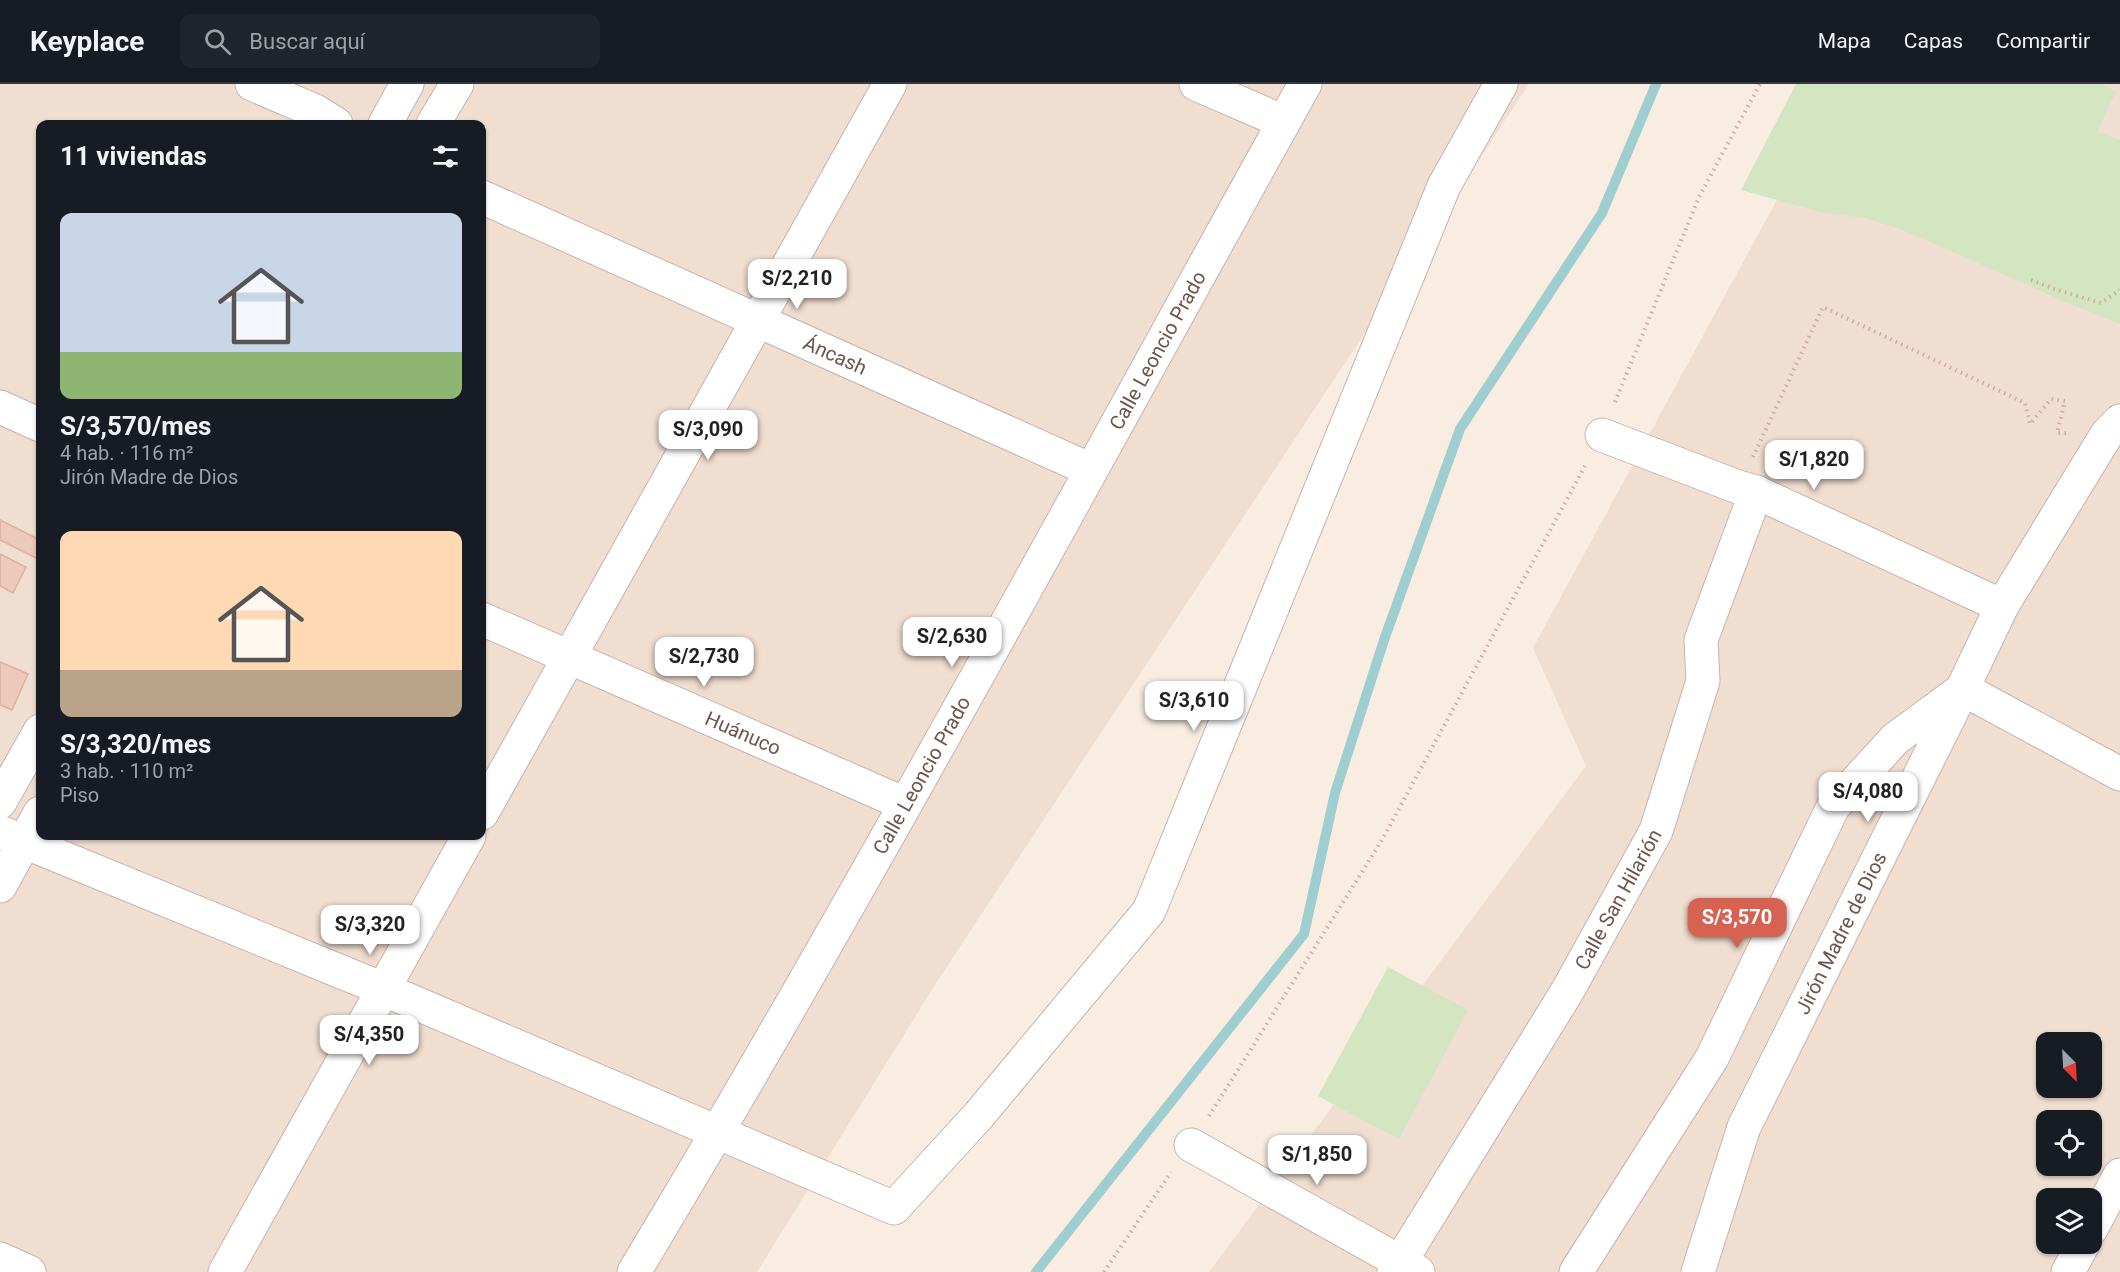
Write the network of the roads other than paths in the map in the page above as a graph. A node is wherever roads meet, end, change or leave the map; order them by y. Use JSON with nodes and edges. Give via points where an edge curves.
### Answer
{"nodes":[{"id":1,"x":252,"y":84,"type":"edge"},
{"id":2,"x":407,"y":84,"type":"edge"},
{"id":3,"x":456,"y":84,"type":"edge"},
{"id":4,"x":890,"y":84,"type":"edge"},
{"id":5,"x":1196,"y":84,"type":"edge"},
{"id":6,"x":1305,"y":84,"type":"edge"},
{"id":7,"x":1501,"y":84,"type":"edge"},
{"id":8,"x":330,"y":120,"type":"edge"},
{"id":9,"x":387,"y":120,"type":"edge"},
{"id":10,"x":435,"y":120,"type":"edge"},
{"id":11,"x":1284,"y":122,"type":"junction"},
{"id":12,"x":486,"y":199,"type":"edge"},
{"id":13,"x":758,"y":321,"type":"junction"},
{"id":14,"x":0,"y":407,"type":"edge"},
{"id":15,"x":36,"y":423,"type":"edge"},
{"id":16,"x":2114,"y":428,"type":"edge"},
{"id":17,"x":1602,"y":435,"type":"road end"},
{"id":18,"x":1091,"y":470,"type":"junction"},
{"id":19,"x":1747,"y":490,"type":"junction"},
{"id":20,"x":2002,"y":606,"type":"junction"},
{"id":21,"x":486,"y":621,"type":"edge"},
{"id":22,"x":569,"y":657,"type":"junction"},
{"id":23,"x":1963,"y":689,"type":"junction"},
{"id":24,"x":36,"y":738,"type":"edge"},
{"id":25,"x":2120,"y":774,"type":"edge"},
{"id":26,"x":0,"y":802,"type":"edge"},
{"id":27,"x":905,"y":804,"type":"junction"},
{"id":28,"x":486,"y":806,"type":"edge"},
{"id":29,"x":36,"y":816,"type":"edge"},
{"id":30,"x":12,"y":837,"type":"edge"},
{"id":31,"x":467,"y":840,"type":"edge"},
{"id":32,"x":0,"y":886,"type":"edge"},
{"id":33,"x":383,"y":989,"type":"junction"},
{"id":34,"x":718,"y":1132,"type":"junction"},
{"id":35,"x":1191,"y":1145,"type":"road end"},
{"id":36,"x":2120,"y":1174,"type":"edge"},
{"id":37,"x":2102,"y":1208,"type":"edge"},
{"id":38,"x":2078,"y":1254,"type":"edge"},
{"id":39,"x":0,"y":1259,"type":"edge"},
{"id":40,"x":1404,"y":1269,"type":"edge"},
{"id":41,"x":29,"y":1272,"type":"edge"},
{"id":42,"x":225,"y":1272,"type":"edge"},
{"id":43,"x":634,"y":1272,"type":"edge"},
{"id":44,"x":1576,"y":1272,"type":"edge"},
{"id":45,"x":1698,"y":1272,"type":"edge"},
{"id":46,"x":2068,"y":1272,"type":"edge"}],
"edges":[{"from":1,"to":8,"type":"street"},
{"from":2,"to":9,"type":"street"},
{"from":3,"to":10,"type":"street"},
{"from":4,"to":13,"type":"street"},
{"from":5,"to":11,"type":"street"},
{"from":6,"to":11,"type":"street","name":"Calle Leoncio Prado"},
{"from":7,"to":34,"type":"street","via":[[1444,186],[1149,911],[979,1115],[894,1208]]},
{"from":11,"to":18,"type":"street","name":"Calle Leoncio Prado"},
{"from":12,"to":13,"type":"street","name":"Áncash"},
{"from":13,"to":18,"type":"street","name":"Áncash"},
{"from":13,"to":22,"type":"street"},
{"from":14,"to":15,"type":"street"},
{"from":16,"to":20,"type":"street","name":"Jirón Madre de Dios"},
{"from":17,"to":19,"type":"street"},
{"from":18,"to":27,"type":"street","name":"Calle Leoncio Prado"},
{"from":19,"to":20,"type":"street"},
{"from":19,"to":40,"type":"street","name":"Calle San Hilarión","via":[[1701,640],[1703,681],[1656,831],[1568,990]]},
{"from":20,"to":23,"type":"street","name":"Jirón Madre de Dios"},
{"from":21,"to":22,"type":"street","name":"Huánuco"},
{"from":22,"to":27,"type":"street","name":"Huánuco"},
{"from":22,"to":28,"type":"street"},
{"from":23,"to":25,"type":"street"},
{"from":23,"to":44,"type":"street","via":[[1895,739],[1833,807],[1712,1059]]},
{"from":23,"to":45,"type":"street","name":"Jirón Madre de Dios","via":[[1744,1127]]},
{"from":24,"to":26,"type":"street"},
{"from":27,"to":34,"type":"street","name":"Calle Leoncio Prado"},
{"from":29,"to":30,"type":"street"},
{"from":30,"to":32,"type":"street"},
{"from":30,"to":33,"type":"street"},
{"from":31,"to":33,"type":"street"},
{"from":33,"to":34,"type":"street"},
{"from":33,"to":42,"type":"street"},
{"from":34,"to":43,"type":"street","name":"Calle Leoncio Prado"},
{"from":35,"to":40,"type":"street"},
{"from":36,"to":37,"type":"street"},
{"from":38,"to":46,"type":"street"},
{"from":39,"to":41,"type":"street"}]}
